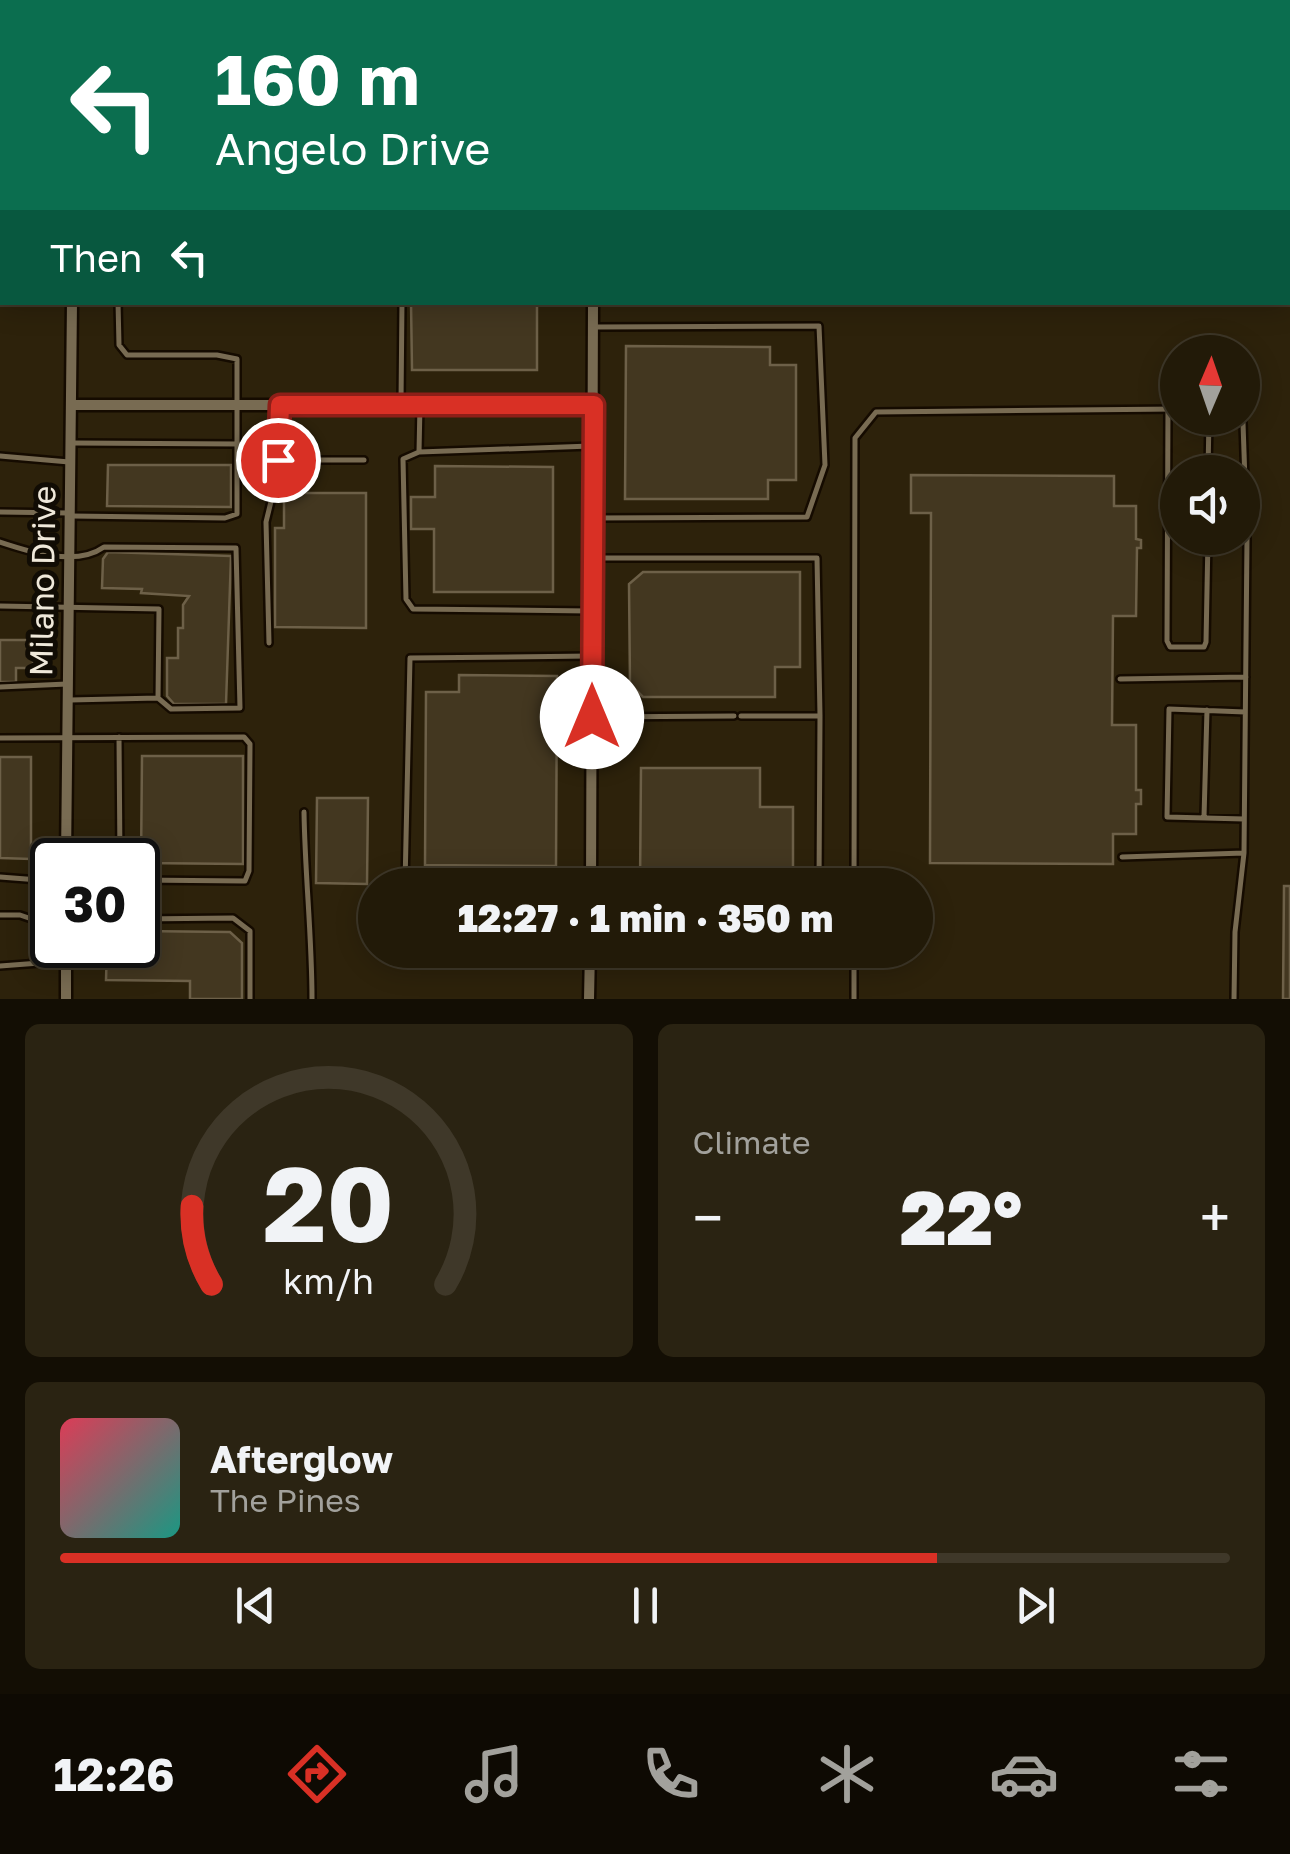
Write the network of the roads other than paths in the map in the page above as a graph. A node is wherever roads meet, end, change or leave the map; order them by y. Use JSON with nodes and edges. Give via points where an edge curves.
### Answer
{"nodes":[{"id":1,"x":72,"y":305,"type":"edge"},
{"id":2,"x":118,"y":305,"type":"edge"},
{"id":3,"x":402,"y":305,"type":"edge"},
{"id":4,"x":594,"y":305,"type":"edge"},
{"id":5,"x":594,"y":327,"type":"junction"},
{"id":6,"x":280,"y":405,"type":"junction"},
{"id":7,"x":401,"y":405,"type":"junction"},
{"id":8,"x":420,"y":405,"type":"junction"},
{"id":9,"x":594,"y":405,"type":"junction"},
{"id":10,"x":72,"y":406,"type":"junction"},
{"id":11,"x":238,"y":406,"type":"junction"},
{"id":12,"x":1160,"y":407,"type":"edge"},
{"id":13,"x":1244,"y":435,"type":"edge"},
{"id":14,"x":70,"y":443,"type":"junction"},
{"id":15,"x":239,"y":444,"type":"junction"},
{"id":16,"x":593,"y":446,"type":"junction"},
{"id":17,"x":419,"y":452,"type":"junction"},
{"id":18,"x":0,"y":456,"type":"edge"},
{"id":19,"x":278,"y":460,"type":"junction"},
{"id":20,"x":364,"y":460,"type":"dead end"},
{"id":21,"x":70,"y":462,"type":"junction"},
{"id":22,"x":0,"y":512,"type":"edge"},
{"id":23,"x":68,"y":515,"type":"junction"},
{"id":24,"x":593,"y":518,"type":"junction"},
{"id":25,"x":0,"y":542,"type":"edge"},
{"id":26,"x":1167,"y":555,"type":"edge"},
{"id":27,"x":1208,"y":555,"type":"edge"},
{"id":28,"x":67,"y":556,"type":"junction"},
{"id":29,"x":593,"y":558,"type":"junction"},
{"id":30,"x":0,"y":606,"type":"edge"},
{"id":31,"x":67,"y":607,"type":"junction"},
{"id":32,"x":592,"y":611,"type":"junction"},
{"id":33,"x":269,"y":643,"type":"dead end"},
{"id":34,"x":592,"y":656,"type":"junction"},
{"id":35,"x":1246,"y":677,"type":"junction"},
{"id":36,"x":1120,"y":679,"type":"dead end"},
{"id":37,"x":67,"y":684,"type":"junction"},
{"id":38,"x":0,"y":687,"type":"edge"},
{"id":39,"x":158,"y":698,"type":"junction"},
{"id":40,"x":67,"y":700,"type":"junction"},
{"id":41,"x":1206,"y":710,"type":"junction"},
{"id":42,"x":1245,"y":712,"type":"junction"},
{"id":43,"x":820,"y":716,"type":"junction"},
{"id":44,"x":592,"y":717,"type":"junction"},
{"id":45,"x":66,"y":736,"type":"junction"},
{"id":46,"x":120,"y":737,"type":"junction"},
{"id":47,"x":0,"y":738,"type":"edge"},
{"id":48,"x":304,"y":812,"type":"dead end"},
{"id":49,"x":1204,"y":818,"type":"junction"},
{"id":50,"x":1244,"y":819,"type":"junction"},
{"id":51,"x":66,"y":838,"type":"edge"},
{"id":52,"x":120,"y":838,"type":"edge"},
{"id":53,"x":1244,"y":854,"type":"junction"},
{"id":54,"x":1122,"y":858,"type":"dead end"},
{"id":55,"x":405,"y":868,"type":"edge"},
{"id":56,"x":591,"y":868,"type":"edge"},
{"id":57,"x":818,"y":868,"type":"edge"},
{"id":58,"x":854,"y":868,"type":"edge"},
{"id":59,"x":0,"y":877,"type":"edge"},
{"id":60,"x":30,"y":879,"type":"edge"},
{"id":61,"x":160,"y":880,"type":"edge"},
{"id":62,"x":0,"y":915,"type":"edge"},
{"id":63,"x":30,"y":918,"type":"edge"},
{"id":64,"x":160,"y":919,"type":"edge"},
{"id":65,"x":30,"y":964,"type":"edge"},
{"id":66,"x":0,"y":966,"type":"edge"},
{"id":67,"x":66,"y":968,"type":"edge"},
{"id":68,"x":590,"y":968,"type":"edge"},
{"id":69,"x":854,"y":968,"type":"edge"},
{"id":70,"x":66,"y":999,"type":"edge"},
{"id":71,"x":250,"y":999,"type":"edge"},
{"id":72,"x":312,"y":999,"type":"edge"},
{"id":73,"x":589,"y":999,"type":"edge"},
{"id":74,"x":854,"y":999,"type":"edge"},
{"id":75,"x":1234,"y":999,"type":"edge"}],
"edges":[{"from":1,"to":10,"type":"street","name":"Milano Drive"},
{"from":2,"to":11,"type":"lane","via":[[119,345],[127,355],[237,360]]},
{"from":3,"to":7,"type":"lane"},
{"from":4,"to":5,"type":"street"},
{"from":5,"to":9,"type":"street"},
{"from":5,"to":24,"type":"lane","via":[[820,326],[825,465],[807,517]]},
{"from":6,"to":7,"type":"street"},
{"from":6,"to":11,"type":"street"},
{"from":6,"to":19,"type":"lane"},
{"from":7,"to":8,"type":"street"},
{"from":8,"to":9,"type":"street"},
{"from":8,"to":17,"type":"lane"},
{"from":9,"to":16,"type":"street"},
{"from":10,"to":11,"type":"street"},
{"from":10,"to":14,"type":"street","name":"Milano Drive"},
{"from":11,"to":15,"type":"lane"},
{"from":12,"to":58,"type":"lane","via":[[876,412],[855,438]]},
{"from":13,"to":35,"type":"lane"},
{"from":14,"to":15,"type":"lane"},
{"from":14,"to":21,"type":"street","name":"Milano Drive"},
{"from":15,"to":23,"type":"lane","via":[[238,514]]},
{"from":16,"to":17,"type":"lane"},
{"from":16,"to":24,"type":"street"},
{"from":17,"to":32,"type":"lane","via":[[403,458],[406,599],[413,610]]},
{"from":18,"to":21,"type":"lane"},
{"from":19,"to":20,"type":"lane"},
{"from":19,"to":33,"type":"lane","via":[[266,522]]},
{"from":21,"to":23,"type":"street","name":"Milano Drive"},
{"from":22,"to":23,"type":"lane"},
{"from":23,"to":28,"type":"street","name":"Milano Drive"},
{"from":24,"to":29,"type":"street"},
{"from":25,"to":28,"type":"lane"},
{"from":26,"to":27,"type":"lane","via":[[1170,647],[1204,647]]},
{"from":28,"to":31,"type":"street","name":"Milano Drive"},
{"from":28,"to":39,"type":"lane","via":[[104,547],[236,548],[240,708],[171,709]]},
{"from":29,"to":32,"type":"street"},
{"from":29,"to":43,"type":"lane","via":[[817,558]]},
{"from":30,"to":31,"type":"lane"},
{"from":31,"to":37,"type":"street","name":"Milano Drive"},
{"from":31,"to":39,"type":"lane","via":[[158,609]]},
{"from":32,"to":34,"type":"street"},
{"from":34,"to":44,"type":"street"},
{"from":34,"to":55,"type":"lane","via":[[410,658]]},
{"from":35,"to":36,"type":"lane"},
{"from":35,"to":42,"type":"lane"},
{"from":37,"to":38,"type":"lane"},
{"from":37,"to":40,"type":"street","name":"Milano Drive"},
{"from":39,"to":40,"type":"lane"},
{"from":40,"to":45,"type":"street","name":"Milano Drive"},
{"from":41,"to":42,"type":"lane"},
{"from":41,"to":49,"type":"lane"},
{"from":41,"to":49,"type":"lane","via":[[1168,709],[1167,817]]},
{"from":42,"to":50,"type":"lane"},
{"from":43,"to":44,"type":"lane"},
{"from":43,"to":57,"type":"lane"},
{"from":44,"to":56,"type":"street"},
{"from":45,"to":46,"type":"lane"},
{"from":45,"to":47,"type":"lane"},
{"from":45,"to":51,"type":"street","name":"Milano Drive"},
{"from":46,"to":52,"type":"lane"},
{"from":46,"to":61,"type":"lane","via":[[244,737],[250,744],[245,880]]},
{"from":48,"to":72,"type":"lane"},
{"from":49,"to":50,"type":"lane"},
{"from":50,"to":53,"type":"lane"},
{"from":53,"to":54,"type":"lane"},
{"from":53,"to":75,"type":"lane"},
{"from":59,"to":60,"type":"lane"},
{"from":62,"to":63,"type":"lane"},
{"from":64,"to":71,"type":"lane","via":[[234,918],[250,931]]},
{"from":65,"to":66,"type":"lane"},
{"from":67,"to":70,"type":"street"},
{"from":68,"to":73,"type":"street"},
{"from":69,"to":74,"type":"lane"}]}
